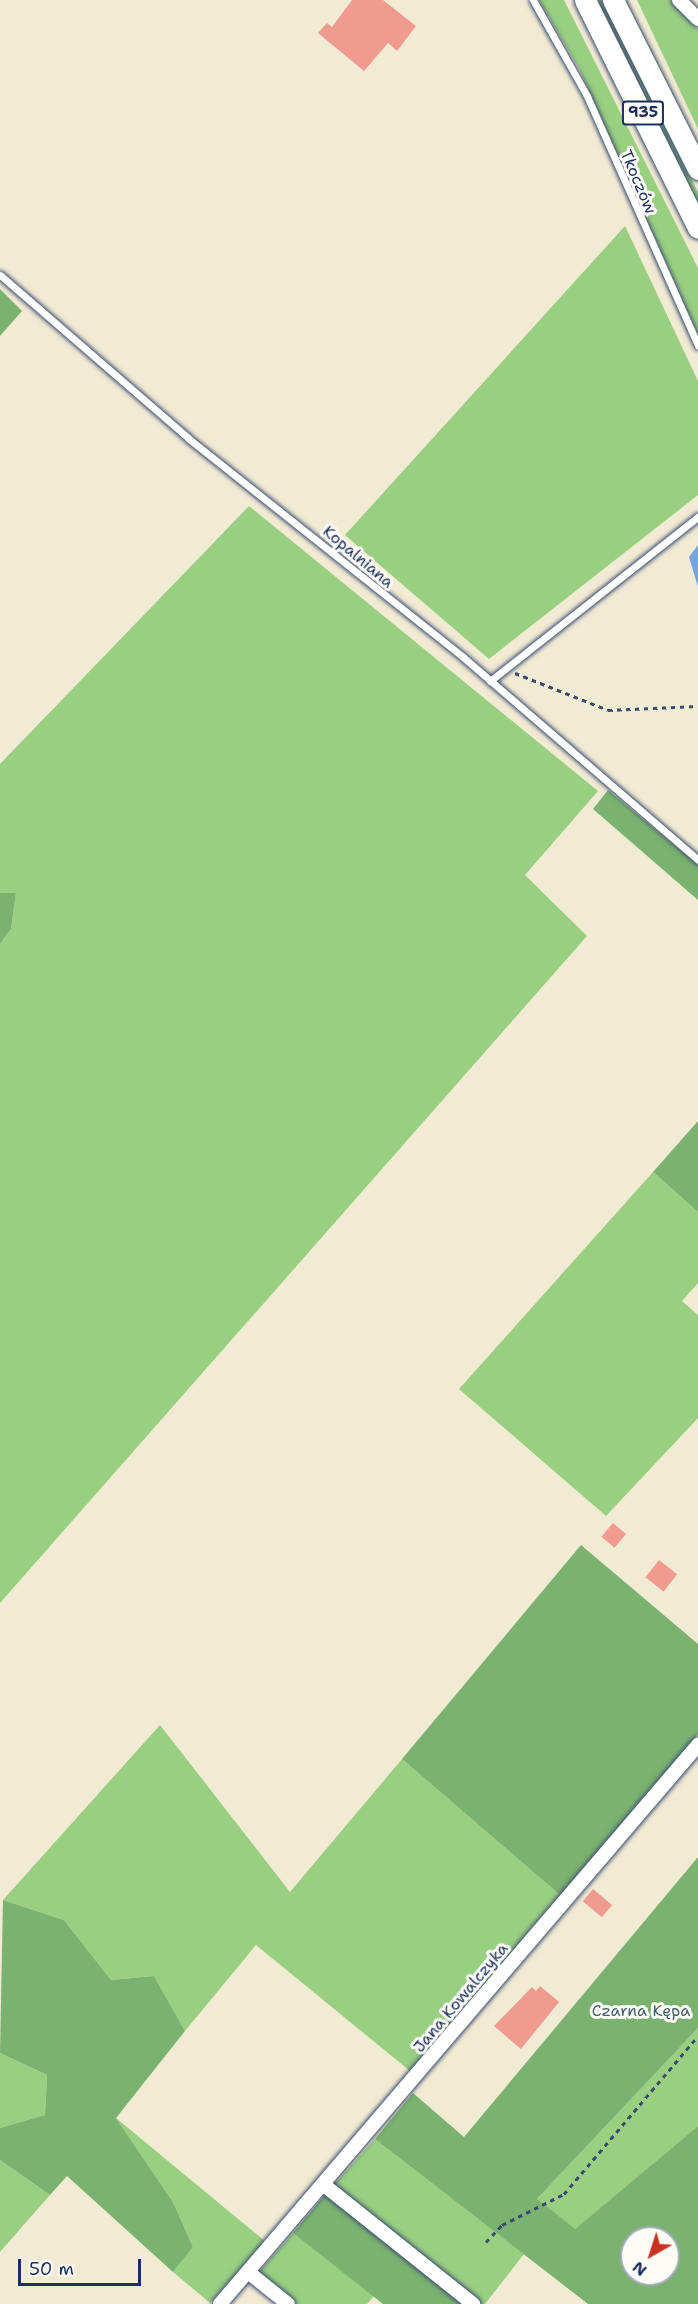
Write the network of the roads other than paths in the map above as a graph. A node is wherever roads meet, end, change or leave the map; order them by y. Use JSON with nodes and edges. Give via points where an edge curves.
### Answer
{"nodes":[{"id":1,"x":534,"y":0,"type":"edge"},
{"id":2,"x":585,"y":0,"type":"edge"},
{"id":3,"x":679,"y":0,"type":"edge"},
{"id":4,"x":618,"y":6,"type":"edge"},
{"id":5,"x":698,"y":19,"type":"edge"},
{"id":6,"x":698,"y":169,"type":"edge"},
{"id":7,"x":698,"y":228,"type":"edge"},
{"id":8,"x":0,"y":275,"type":"edge"},
{"id":9,"x":698,"y":345,"type":"edge"},
{"id":10,"x":698,"y":517,"type":"edge"},
{"id":11,"x":490,"y":681,"type":"junction"},
{"id":12,"x":698,"y":860,"type":"edge"},
{"id":13,"x":698,"y":1745,"type":"edge"},
{"id":14,"x":324,"y":2185,"type":"junction"},
{"id":15,"x":248,"y":2272,"type":"junction"},
{"id":16,"x":220,"y":2304,"type":"edge"},
{"id":17,"x":288,"y":2304,"type":"edge"},
{"id":18,"x":473,"y":2304,"type":"edge"}],
"edges":[{"from":1,"to":9,"type":"lane","name":"Tkoczów","via":[[587,96]]},
{"from":2,"to":7,"type":"main road","number":"935"},
{"from":3,"to":5,"type":"street"},
{"from":4,"to":6,"type":"main road","number":"935"},
{"from":8,"to":11,"type":"lane","name":"Kopalniana","via":[[189,439]]},
{"from":10,"to":11,"type":"lane"},
{"from":11,"to":12,"type":"lane","name":"Kopalniana"},
{"from":13,"to":14,"type":"street","name":"Jana Kowalczyka"},
{"from":14,"to":15,"type":"street","name":"Jana Kowalczyka"},
{"from":14,"to":18,"type":"street"},
{"from":15,"to":16,"type":"street","name":"Jana Kowalczyka"},
{"from":15,"to":17,"type":"street"}]}
